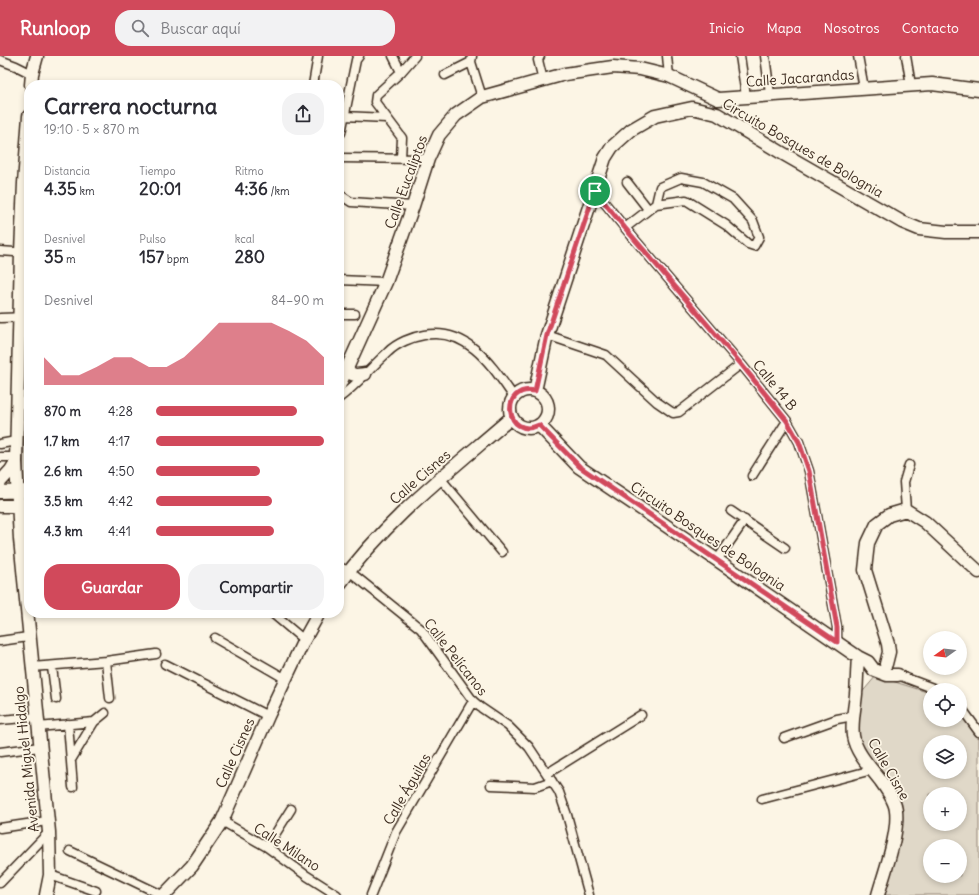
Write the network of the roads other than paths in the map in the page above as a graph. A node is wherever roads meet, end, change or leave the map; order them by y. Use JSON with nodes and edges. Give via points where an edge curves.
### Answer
{"nodes":[{"id":1,"x":36,"y":56,"type":"edge"},
{"id":2,"x":318,"y":56,"type":"edge"},
{"id":3,"x":359,"y":56,"type":"edge"},
{"id":4,"x":393,"y":56,"type":"edge"},
{"id":5,"x":415,"y":56,"type":"edge"},
{"id":6,"x":540,"y":56,"type":"edge"},
{"id":7,"x":667,"y":56,"type":"edge"},
{"id":8,"x":740,"y":56,"type":"edge"},
{"id":9,"x":765,"y":56,"type":"edge"},
{"id":10,"x":858,"y":56,"type":"edge"},
{"id":11,"x":906,"y":56,"type":"edge"},
{"id":12,"x":472,"y":59,"type":"edge"},
{"id":13,"x":0,"y":60,"type":"edge"},
{"id":14,"x":401,"y":72,"type":"junction"},
{"id":15,"x":445,"y":75,"type":"dead end"},
{"id":16,"x":669,"y":76,"type":"junction"},
{"id":17,"x":32,"y":79,"type":"edge"},
{"id":18,"x":314,"y":80,"type":"edge"},
{"id":19,"x":543,"y":80,"type":"junction"},
{"id":20,"x":911,"y":85,"type":"junction"},
{"id":21,"x":864,"y":88,"type":"junction"},
{"id":22,"x":979,"y":90,"type":"edge"},
{"id":23,"x":770,"y":94,"type":"junction"},
{"id":24,"x":746,"y":96,"type":"junction"},
{"id":25,"x":482,"y":97,"type":"junction"},
{"id":26,"x":718,"y":99,"type":"junction"},
{"id":27,"x":717,"y":114,"type":"junction"},
{"id":28,"x":344,"y":116,"type":"joint"},
{"id":29,"x":386,"y":118,"type":"junction"},
{"id":30,"x":344,"y":158,"type":"edge"},
{"id":31,"x":401,"y":158,"type":"junction"},
{"id":32,"x":428,"y":158,"type":"junction"},
{"id":33,"x":627,"y":182,"type":"dead end"},
{"id":34,"x":595,"y":191,"type":"junction"},
{"id":35,"x":344,"y":198,"type":"edge"},
{"id":36,"x":656,"y":204,"type":"junction"},
{"id":37,"x":413,"y":206,"type":"junction"},
{"id":38,"x":648,"y":209,"type":"junction"},
{"id":39,"x":625,"y":228,"type":"junction"},
{"id":40,"x":979,"y":232,"type":"edge"},
{"id":41,"x":0,"y":251,"type":"edge"},
{"id":42,"x":24,"y":252,"type":"edge"},
{"id":43,"x":344,"y":280,"type":"edge"},
{"id":44,"x":386,"y":282,"type":"junction"},
{"id":45,"x":344,"y":314,"type":"edge"},
{"id":46,"x":355,"y":314,"type":"dead end"},
{"id":47,"x":24,"y":317,"type":"edge"},
{"id":48,"x":0,"y":318,"type":"edge"},
{"id":49,"x":547,"y":335,"type":"junction"},
{"id":50,"x":741,"y":364,"type":"junction"},
{"id":51,"x":348,"y":366,"type":"junction"},
{"id":52,"x":365,"y":374,"type":"junction"},
{"id":53,"x":344,"y":375,"type":"edge"},
{"id":54,"x":535,"y":391,"type":"junction"},
{"id":55,"x":344,"y":395,"type":"edge"},
{"id":56,"x":514,"y":397,"type":"junction"},
{"id":57,"x":512,"y":417,"type":"junction"},
{"id":58,"x":787,"y":421,"type":"junction"},
{"id":59,"x":539,"y":425,"type":"junction"},
{"id":60,"x":16,"y":441,"type":"junction"},
{"id":61,"x":0,"y":444,"type":"edge"},
{"id":62,"x":0,"y":457,"type":"edge"},
{"id":63,"x":16,"y":459,"type":"junction"},
{"id":64,"x":909,"y":465,"type":"dead end"},
{"id":65,"x":752,"y":476,"type":"dead end"},
{"id":66,"x":441,"y":479,"type":"junction"},
{"id":67,"x":0,"y":482,"type":"edge"},
{"id":68,"x":0,"y":492,"type":"edge"},
{"id":69,"x":24,"y":495,"type":"edge"},
{"id":70,"x":24,"y":499,"type":"edge"},
{"id":71,"x":24,"y":499,"type":"edge"},
{"id":72,"x":0,"y":506,"type":"edge"},
{"id":73,"x":906,"y":510,"type":"junction"},
{"id":74,"x":731,"y":511,"type":"dead end"},
{"id":75,"x":745,"y":520,"type":"junction"},
{"id":76,"x":785,"y":548,"type":"dead end"},
{"id":77,"x":502,"y":552,"type":"dead end"},
{"id":78,"x":717,"y":560,"type":"junction"},
{"id":79,"x":344,"y":569,"type":"edge"},
{"id":80,"x":979,"y":572,"type":"edge"},
{"id":81,"x":28,"y":618,"type":"edge"},
{"id":82,"x":278,"y":618,"type":"edge"},
{"id":83,"x":316,"y":618,"type":"edge"},
{"id":84,"x":28,"y":637,"type":"junction"},
{"id":85,"x":215,"y":638,"type":"dead end"},
{"id":86,"x":304,"y":640,"type":"junction"},
{"id":87,"x":0,"y":641,"type":"edge"},
{"id":88,"x":837,"y":642,"type":"junction"},
{"id":89,"x":156,"y":654,"type":"dead end"},
{"id":90,"x":863,"y":660,"type":"junction"},
{"id":91,"x":106,"y":661,"type":"junction"},
{"id":92,"x":165,"y":664,"type":"dead end"},
{"id":93,"x":886,"y":664,"type":"junction"},
{"id":94,"x":52,"y":666,"type":"junction"},
{"id":95,"x":32,"y":667,"type":"junction"},
{"id":96,"x":898,"y":675,"type":"junction"},
{"id":97,"x":286,"y":679,"type":"junction"},
{"id":98,"x":923,"y":684,"type":"edge"},
{"id":99,"x":110,"y":698,"type":"dead end"},
{"id":100,"x":56,"y":699,"type":"dead end"},
{"id":101,"x":473,"y":700,"type":"junction"},
{"id":102,"x":105,"y":713,"type":"dead end"},
{"id":103,"x":641,"y":715,"type":"dead end"},
{"id":104,"x":268,"y":716,"type":"junction"},
{"id":105,"x":853,"y":716,"type":"junction"},
{"id":106,"x":967,"y":716,"type":"edge"},
{"id":107,"x":0,"y":720,"type":"edge"},
{"id":108,"x":37,"y":722,"type":"junction"},
{"id":109,"x":94,"y":722,"type":"junction"},
{"id":110,"x":68,"y":724,"type":"junction"},
{"id":111,"x":979,"y":732,"type":"edge"},
{"id":112,"x":784,"y":738,"type":"dead end"},
{"id":113,"x":40,"y":747,"type":"junction"},
{"id":114,"x":0,"y":752,"type":"edge"},
{"id":115,"x":71,"y":760,"type":"junction"},
{"id":116,"x":872,"y":770,"type":"junction"},
{"id":117,"x":550,"y":777,"type":"junction"},
{"id":118,"x":491,"y":785,"type":"dead end"},
{"id":119,"x":73,"y":787,"type":"dead end"},
{"id":120,"x":762,"y":799,"type":"dead end"},
{"id":121,"x":291,"y":809,"type":"dead end"},
{"id":122,"x":222,"y":821,"type":"junction"},
{"id":123,"x":48,"y":827,"type":"junction"},
{"id":124,"x":0,"y":828,"type":"edge"},
{"id":125,"x":267,"y":847,"type":"junction"},
{"id":126,"x":70,"y":851,"type":"dead end"},
{"id":127,"x":50,"y":875,"type":"junction"},
{"id":128,"x":0,"y":883,"type":"edge"},
{"id":129,"x":96,"y":891,"type":"dead end"},
{"id":130,"x":46,"y":895,"type":"edge"},
{"id":131,"x":163,"y":895,"type":"edge"},
{"id":132,"x":337,"y":895,"type":"edge"},
{"id":133,"x":372,"y":895,"type":"edge"},
{"id":134,"x":589,"y":895,"type":"edge"},
{"id":135,"x":878,"y":895,"type":"edge"}],
"edges":[{"from":1,"to":17,"type":"main road"},
{"from":2,"to":18,"type":"street"},
{"from":3,"to":28,"type":"street"},
{"from":4,"to":14,"type":"street"},
{"from":5,"to":14,"type":"street"},
{"from":6,"to":19,"type":"street","via":[[538,60]]},
{"from":7,"to":16,"type":"street"},
{"from":8,"to":24,"type":"street"},
{"from":9,"to":23,"type":"street"},
{"from":10,"to":21,"type":"street"},
{"from":11,"to":20,"type":"street"},
{"from":12,"to":15,"type":"street"},
{"from":12,"to":25,"type":"street"},
{"from":13,"to":17,"type":"street","via":[[16,66]]},
{"from":14,"to":29,"type":"street","via":[[376,95],[375,102]]},
{"from":16,"to":19,"type":"main road","name":"Calle Eucaliptos","via":[[640,69],[613,67]]},
{"from":16,"to":26,"type":"main road","name":"Calle Eucaliptos"},
{"from":19,"to":25,"type":"main road","name":"Calle Eucaliptos"},
{"from":20,"to":21,"type":"main road","name":"Calle Jacarandas"},
{"from":20,"to":22,"type":"main road","name":"Calle Jacarandas","via":[[932,84]]},
{"from":21,"to":23,"type":"main road","name":"Calle Jacarandas"},
{"from":23,"to":24,"type":"main road","name":"Calle Jacarandas"},
{"from":24,"to":26,"type":"main road","name":"Calle Jacarandas"},
{"from":25,"to":32,"type":"main road","name":"Calle Eucaliptos","via":[[456,115],[439,134]]},
{"from":26,"to":27,"type":"main road"},
{"from":27,"to":34,"type":"main road","name":"Circuito Bosques de Bolognia","via":[[692,108],[655,116],[631,130],[612,147]]},
{"from":27,"to":40,"type":"main road","name":"Circuito Bosques de Bolognia","via":[[902,222],[919,229]]},
{"from":28,"to":29,"type":"street"},
{"from":29,"to":31,"type":"street","via":[[402,138]]},
{"from":30,"to":31,"type":"street"},
{"from":31,"to":32,"type":"street"},
{"from":32,"to":37,"type":"main road","name":"Calle Eucaliptos"},
{"from":33,"to":38,"type":"street"},
{"from":34,"to":39,"type":"street","name":"Calle 14 B"},
{"from":34,"to":49,"type":"main road","name":"Circuito Bosques de Bolognia"},
{"from":35,"to":37,"type":"street","via":[[350,202]]},
{"from":36,"to":36,"type":"street","via":[[686,200],[726,225],[748,244],[754,246],[759,237],[753,221],[733,199],[702,182],[681,178],[660,187]]},
{"from":36,"to":38,"type":"street"},
{"from":37,"to":44,"type":"main road","name":"Calle Eucaliptos"},
{"from":38,"to":39,"type":"street"},
{"from":39,"to":50,"type":"street","name":"Calle 14 B"},
{"from":41,"to":42,"type":"street"},
{"from":43,"to":44,"type":"street"},
{"from":44,"to":51,"type":"main road","name":"Calle Eucaliptos"},
{"from":45,"to":46,"type":"street"},
{"from":47,"to":48,"type":"street"},
{"from":47,"to":60,"type":"main road","name":"Avenida Miguel Hidalgo"},
{"from":49,"to":50,"type":"street","via":[[606,356],[656,402],[673,413],[679,412]]},
{"from":49,"to":54,"type":"main road","name":"Circuito Bosques de Bolognia"},
{"from":50,"to":58,"type":"street","name":"Calle 14 B"},
{"from":51,"to":52,"type":"main road","via":[[350,373],[355,376]]},
{"from":51,"to":53,"type":"main road","name":"Calle Eucaliptos"},
{"from":52,"to":55,"type":"street"},
{"from":52,"to":56,"type":"street","via":[[389,351],[405,341],[417,336],[438,334],[455,337],[472,346],[488,361]]},
{"from":54,"to":56,"type":"main road","via":[[524,391]]},
{"from":54,"to":59,"type":"main road","via":[[547,405],[546,418]]},
{"from":56,"to":57,"type":"main road","via":[[510,407]]},
{"from":57,"to":59,"type":"main road","via":[[523,427],[533,428]]},
{"from":57,"to":66,"type":"main road","name":"Calle Cisnes"},
{"from":58,"to":65,"type":"street"},
{"from":58,"to":88,"type":"street","name":"Calle 14 B","via":[[799,442],[809,471],[837,627]]},
{"from":59,"to":78,"type":"main road","name":"Circuito Bosques de Bolognia","via":[[580,467]]},
{"from":60,"to":61,"type":"street"},
{"from":60,"to":63,"type":"main road","name":"Avenida Miguel Hidalgo"},
{"from":62,"to":63,"type":"street"},
{"from":63,"to":67,"type":"main road","via":[[11,470]]},
{"from":63,"to":69,"type":"main road","name":"Avenida Miguel Hidalgo"},
{"from":64,"to":73,"type":"street","via":[[904,482]]},
{"from":66,"to":77,"type":"street"},
{"from":66,"to":79,"type":"main road","name":"Calle Cisnes","via":[[398,516]]},
{"from":68,"to":70,"type":"main road"},
{"from":71,"to":72,"type":"main road"},
{"from":73,"to":80,"type":"main road","via":[[925,522]]},
{"from":73,"to":93,"type":"main road","via":[[877,524],[868,543],[865,570],[888,644]]},
{"from":74,"to":75,"type":"street"},
{"from":75,"to":76,"type":"street"},
{"from":75,"to":78,"type":"street"},
{"from":78,"to":88,"type":"main road","name":"Circuito Bosques de Bolognia"},
{"from":79,"to":101,"type":"street","name":"Calle Pelícanos","via":[[421,629]]},
{"from":81,"to":84,"type":"main road","name":"Avenida Miguel Hidalgo"},
{"from":82,"to":86,"type":"street"},
{"from":83,"to":86,"type":"main road","name":"Calle Cisnes"},
{"from":84,"to":87,"type":"street"},
{"from":84,"to":95,"type":"main road","name":"Avenida Miguel Hidalgo"},
{"from":85,"to":97,"type":"street"},
{"from":86,"to":97,"type":"main road","name":"Calle Cisnes"},
{"from":88,"to":90,"type":"main road","name":"Circuito Bosques de Bolognia"},
{"from":89,"to":91,"type":"street"},
{"from":90,"to":93,"type":"main road","name":"Circuito Bosques de Bolognia"},
{"from":90,"to":96,"type":"main road","name":"Circuito Bosques de Bolognia","via":[[874,670],[887,675]]},
{"from":90,"to":105,"type":"main road","name":"Calle Cisne"},
{"from":91,"to":94,"type":"street"},
{"from":91,"to":99,"type":"street"},
{"from":92,"to":104,"type":"street"},
{"from":93,"to":96,"type":"main road","name":"Circuito Bosques de Bolognia"},
{"from":94,"to":95,"type":"street"},
{"from":94,"to":100,"type":"street"},
{"from":95,"to":108,"type":"main road","name":"Avenida Miguel Hidalgo"},
{"from":96,"to":98,"type":"street","name":"Circuito Bosques de Bolognia"},
{"from":97,"to":104,"type":"main road","name":"Calle Cisnes"},
{"from":101,"to":117,"type":"street","name":"Calle Pelícanos","via":[[480,708],[508,726],[529,747]]},
{"from":101,"to":133,"type":"street","name":"Calle Águilas","via":[[396,832]]},
{"from":102,"to":109,"type":"street"},
{"from":103,"to":117,"type":"street"},
{"from":104,"to":122,"type":"main road","name":"Calle Cisnes"},
{"from":105,"to":112,"type":"street"},
{"from":105,"to":116,"type":"main road","name":"Calle Cisne","via":[[853,736]]},
{"from":106,"to":111,"type":"street"},
{"from":107,"to":108,"type":"street"},
{"from":108,"to":110,"type":"street"},
{"from":108,"to":113,"type":"main road","name":"Avenida Miguel Hidalgo"},
{"from":109,"to":110,"type":"street"},
{"from":109,"to":115,"type":"street"},
{"from":110,"to":115,"type":"street"},
{"from":113,"to":114,"type":"street"},
{"from":113,"to":123,"type":"main road","name":"Avenida Miguel Hidalgo"},
{"from":115,"to":119,"type":"street"},
{"from":116,"to":120,"type":"street"},
{"from":116,"to":135,"type":"main road","name":"Calle Cisne","via":[[895,804],[898,817]]},
{"from":117,"to":118,"type":"street","via":[[535,787]]},
{"from":117,"to":134,"type":"street","name":"Calle Pelícanos","via":[[559,792],[567,815]]},
{"from":121,"to":125,"type":"street"},
{"from":122,"to":125,"type":"street","name":"Calle Milano"},
{"from":122,"to":131,"type":"main road","name":"Calle Cisnes","via":[[192,866]]},
{"from":123,"to":124,"type":"street"},
{"from":123,"to":127,"type":"main road","name":"Avenida Miguel Hidalgo"},
{"from":123,"to":128,"type":"street"},
{"from":125,"to":132,"type":"street","name":"Calle Milano"},
{"from":126,"to":131,"type":"street"},
{"from":127,"to":129,"type":"street"},
{"from":127,"to":130,"type":"main road","name":"Avenida Miguel Hidalgo"}]}
